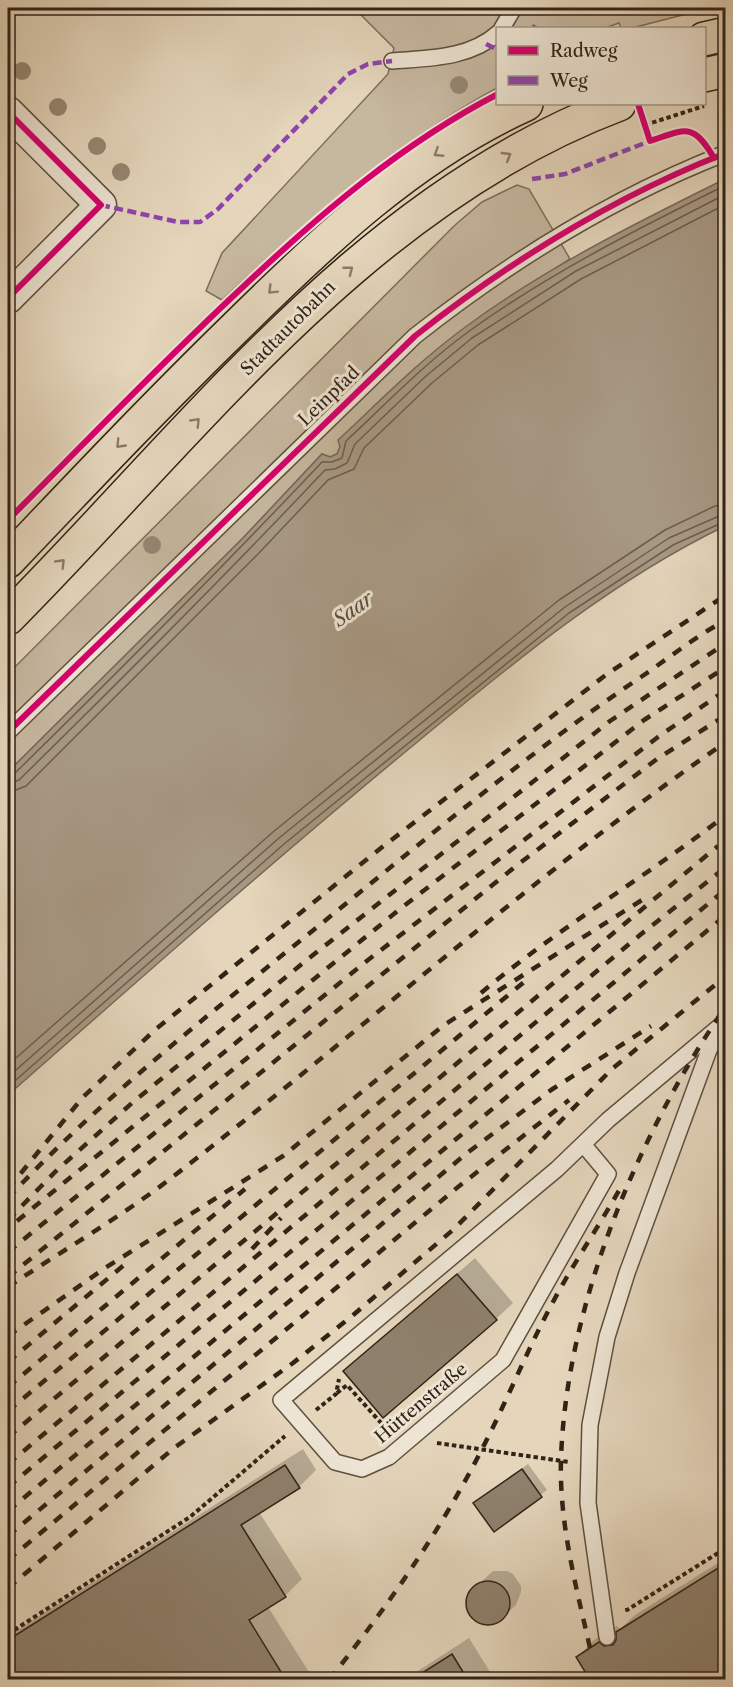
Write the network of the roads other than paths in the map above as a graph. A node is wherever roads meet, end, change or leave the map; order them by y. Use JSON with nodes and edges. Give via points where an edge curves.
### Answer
{"nodes":[{"id":1,"x":514,"y":8,"type":"edge"},
{"id":2,"x":503,"y":27,"type":"edge"},
{"id":3,"x":726,"y":34,"type":"edge"},
{"id":4,"x":496,"y":35,"type":"edge"},
{"id":5,"x":706,"y":39,"type":"edge"},
{"id":6,"x":392,"y":61,"type":"dead end"},
{"id":7,"x":726,"y":70,"type":"edge"},
{"id":8,"x":706,"y":75,"type":"edge"},
{"id":9,"x":524,"y":105,"type":"edge"},
{"id":10,"x":616,"y":105,"type":"edge"},
{"id":11,"x":8,"y":112,"type":"edge"},
{"id":12,"x":726,"y":153,"type":"edge"},
{"id":13,"x":8,"y":298,"type":"edge"},
{"id":14,"x":8,"y":561,"type":"edge"},
{"id":15,"x":8,"y":618,"type":"edge"},
{"id":16,"x":8,"y":732,"type":"edge"},
{"id":17,"x":725,"y":1021,"type":"edge"},
{"id":18,"x":583,"y":1144,"type":"junction"},
{"id":19,"x":607,"y":1637,"type":"dead end"}],
"edges":[{"from":1,"to":2,"type":"lane"},
{"from":3,"to":5,"type":"highway"},
{"from":4,"to":6,"type":"lane","via":[[486,44],[462,53]]},
{"from":7,"to":8,"type":"highway"},
{"from":9,"to":14,"type":"highway","name":"Stadtautobahn","one_way":true,"via":[[436,155],[314,249]]},
{"from":15,"to":10,"type":"highway","name":"Stadtautobahn","one_way":true,"via":[[339,278],[458,186],[523,147]]},
{"from":11,"to":13,"type":"street","via":[[101,205]]},
{"from":12,"to":16,"type":"lane","name":"Leinpfad","via":[[635,194],[550,242],[472,291],[415,336]]},
{"from":17,"to":18,"type":"lane","name":"Hüttenstraße"},
{"from":17,"to":19,"type":"lane","via":[[709,1050],[627,1273],[607,1337],[590,1425],[588,1503]]},
{"from":18,"to":18,"type":"lane","name":"Hüttenstraße","via":[[608,1174],[503,1360],[389,1457],[362,1469],[335,1462],[281,1400]]}]}
